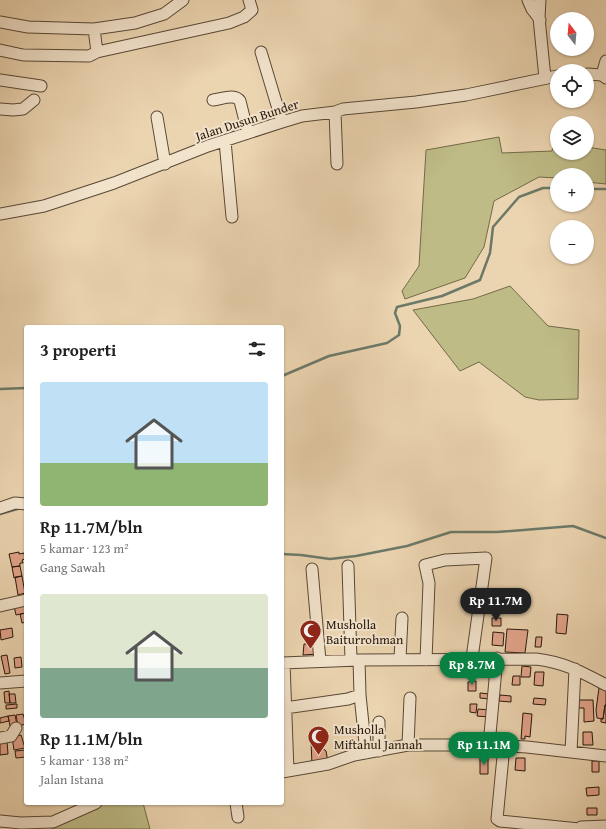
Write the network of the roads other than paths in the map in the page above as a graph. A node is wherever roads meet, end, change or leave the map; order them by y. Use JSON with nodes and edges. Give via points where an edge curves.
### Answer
{"nodes":[{"id":1,"x":183,"y":0,"type":"edge"},
{"id":2,"x":249,"y":0,"type":"edge"},
{"id":3,"x":528,"y":0,"type":"edge"},
{"id":4,"x":540,"y":0,"type":"edge"},
{"id":5,"x":539,"y":18,"type":"junction"},
{"id":6,"x":0,"y":22,"type":"edge"},
{"id":7,"x":94,"y":28,"type":"junction"},
{"id":8,"x":0,"y":50,"type":"edge"},
{"id":9,"x":97,"y":52,"type":"junction"},
{"id":10,"x":260,"y":52,"type":"dead end"},
{"id":11,"x":606,"y":60,"type":"edge"},
{"id":12,"x":550,"y":64,"type":"edge"},
{"id":13,"x":594,"y":75,"type":"edge"},
{"id":14,"x":550,"y":77,"type":"edge"},
{"id":15,"x":604,"y":77,"type":"edge"},
{"id":16,"x":0,"y":80,"type":"edge"},
{"id":17,"x":41,"y":86,"type":"dead end"},
{"id":18,"x":34,"y":100,"type":"dead end"},
{"id":19,"x":213,"y":100,"type":"dead end"},
{"id":20,"x":0,"y":109,"type":"edge"},
{"id":21,"x":335,"y":112,"type":"junction"},
{"id":22,"x":157,"y":117,"type":"dead end"},
{"id":23,"x":282,"y":122,"type":"junction"},
{"id":24,"x":248,"y":133,"type":"junction"},
{"id":25,"x":225,"y":141,"type":"junction"},
{"id":26,"x":165,"y":164,"type":"junction"},
{"id":27,"x":337,"y":164,"type":"dead end"},
{"id":28,"x":0,"y":214,"type":"edge"},
{"id":29,"x":232,"y":217,"type":"dead end"},
{"id":30,"x":24,"y":504,"type":"edge"},
{"id":31,"x":0,"y":508,"type":"edge"},
{"id":32,"x":348,"y":566,"type":"dead end"},
{"id":33,"x":312,"y":569,"type":"dead end"},
{"id":34,"x":24,"y":600,"type":"edge"},
{"id":35,"x":0,"y":606,"type":"edge"},
{"id":36,"x":402,"y":618,"type":"dead end"},
{"id":37,"x":472,"y":658,"type":"junction"},
{"id":38,"x":496,"y":658,"type":"junction"},
{"id":39,"x":400,"y":659,"type":"junction"},
{"id":40,"x":355,"y":660,"type":"junction"},
{"id":41,"x":426,"y":660,"type":"junction"},
{"id":42,"x":320,"y":661,"type":"junction"},
{"id":43,"x":284,"y":663,"type":"edge"},
{"id":44,"x":575,"y":669,"type":"junction"},
{"id":45,"x":24,"y":681,"type":"edge"},
{"id":46,"x":0,"y":683,"type":"edge"},
{"id":47,"x":606,"y":685,"type":"edge"},
{"id":48,"x":284,"y":686,"type":"edge"},
{"id":49,"x":360,"y":695,"type":"junction"},
{"id":50,"x":410,"y":698,"type":"dead end"},
{"id":51,"x":285,"y":708,"type":"junction"},
{"id":52,"x":379,"y":722,"type":"dead end"},
{"id":53,"x":16,"y":728,"type":"dead end"},
{"id":54,"x":0,"y":738,"type":"edge"},
{"id":55,"x":408,"y":745,"type":"junction"},
{"id":56,"x":489,"y":745,"type":"junction"},
{"id":57,"x":504,"y":746,"type":"junction"},
{"id":58,"x":379,"y":750,"type":"junction"},
{"id":59,"x":571,"y":752,"type":"junction"},
{"id":60,"x":366,"y":753,"type":"junction"},
{"id":61,"x":606,"y":756,"type":"edge"},
{"id":62,"x":285,"y":772,"type":"edge"},
{"id":63,"x":91,"y":805,"type":"edge"},
{"id":64,"x":236,"y":805,"type":"edge"},
{"id":65,"x":238,"y":817,"type":"dead end"},
{"id":66,"x":0,"y":821,"type":"edge"},
{"id":67,"x":606,"y":826,"type":"edge"},
{"id":68,"x":579,"y":829,"type":"edge"}],
"edges":[{"from":1,"to":7,"type":"street","via":[[164,14],[135,23]]},
{"from":2,"to":9,"type":"street","via":[[252,10],[244,17]]},
{"from":3,"to":5,"type":"street"},
{"from":4,"to":5,"type":"street"},
{"from":5,"to":12,"type":"street","via":[[547,26]]},
{"from":6,"to":7,"type":"street","via":[[28,27]]},
{"from":7,"to":9,"type":"street"},
{"from":8,"to":9,"type":"street","via":[[23,56],[89,56]]},
{"from":10,"to":23,"type":"street"},
{"from":11,"to":15,"type":"street"},
{"from":13,"to":15,"type":"street"},
{"from":14,"to":21,"type":"street","name":"Jalan Dusun Bunder","via":[[466,94]]},
{"from":16,"to":17,"type":"street"},
{"from":18,"to":20,"type":"street","via":[[23,109]]},
{"from":19,"to":24,"type":"street","via":[[238,98]]},
{"from":21,"to":23,"type":"street","name":"Jalan Dusun Bunder","via":[[302,116]]},
{"from":21,"to":27,"type":"street"},
{"from":22,"to":26,"type":"street"},
{"from":23,"to":24,"type":"street","name":"Jalan Dusun Bunder"},
{"from":24,"to":25,"type":"street","name":"Jalan Dusun Bunder"},
{"from":25,"to":26,"type":"street","name":"Jalan Dusun Bunder"},
{"from":25,"to":29,"type":"street"},
{"from":26,"to":28,"type":"street","name":"Jalan Dusun Bunder","via":[[114,184],[44,206]]},
{"from":30,"to":31,"type":"street"},
{"from":32,"to":40,"type":"street"},
{"from":33,"to":42,"type":"street"},
{"from":34,"to":35,"type":"street"},
{"from":36,"to":39,"type":"street"},
{"from":37,"to":38,"type":"street"},
{"from":37,"to":41,"type":"street"},
{"from":37,"to":41,"type":"street","via":[[486,558],[445,560],[425,565],[429,583]]},
{"from":38,"to":44,"type":"street","via":[[548,660]]},
{"from":38,"to":56,"type":"street"},
{"from":39,"to":40,"type":"street"},
{"from":39,"to":41,"type":"street"},
{"from":40,"to":42,"type":"street"},
{"from":40,"to":49,"type":"street"},
{"from":42,"to":43,"type":"street"},
{"from":44,"to":47,"type":"street"},
{"from":44,"to":59,"type":"street"},
{"from":45,"to":46,"type":"street"},
{"from":48,"to":51,"type":"street"},
{"from":49,"to":51,"type":"street"},
{"from":49,"to":60,"type":"street"},
{"from":50,"to":55,"type":"street"},
{"from":51,"to":62,"type":"street"},
{"from":52,"to":58,"type":"street"},
{"from":53,"to":54,"type":"street","via":[[11,736]]},
{"from":55,"to":56,"type":"street"},
{"from":55,"to":58,"type":"street"},
{"from":56,"to":57,"type":"street"},
{"from":57,"to":59,"type":"street"},
{"from":57,"to":68,"type":"street","via":[[498,819]]},
{"from":58,"to":60,"type":"street"},
{"from":59,"to":61,"type":"street"},
{"from":60,"to":62,"type":"street","via":[[328,764]]},
{"from":63,"to":66,"type":"street","via":[[53,822]]},
{"from":64,"to":65,"type":"street"},
{"from":67,"to":68,"type":"street"}]}
